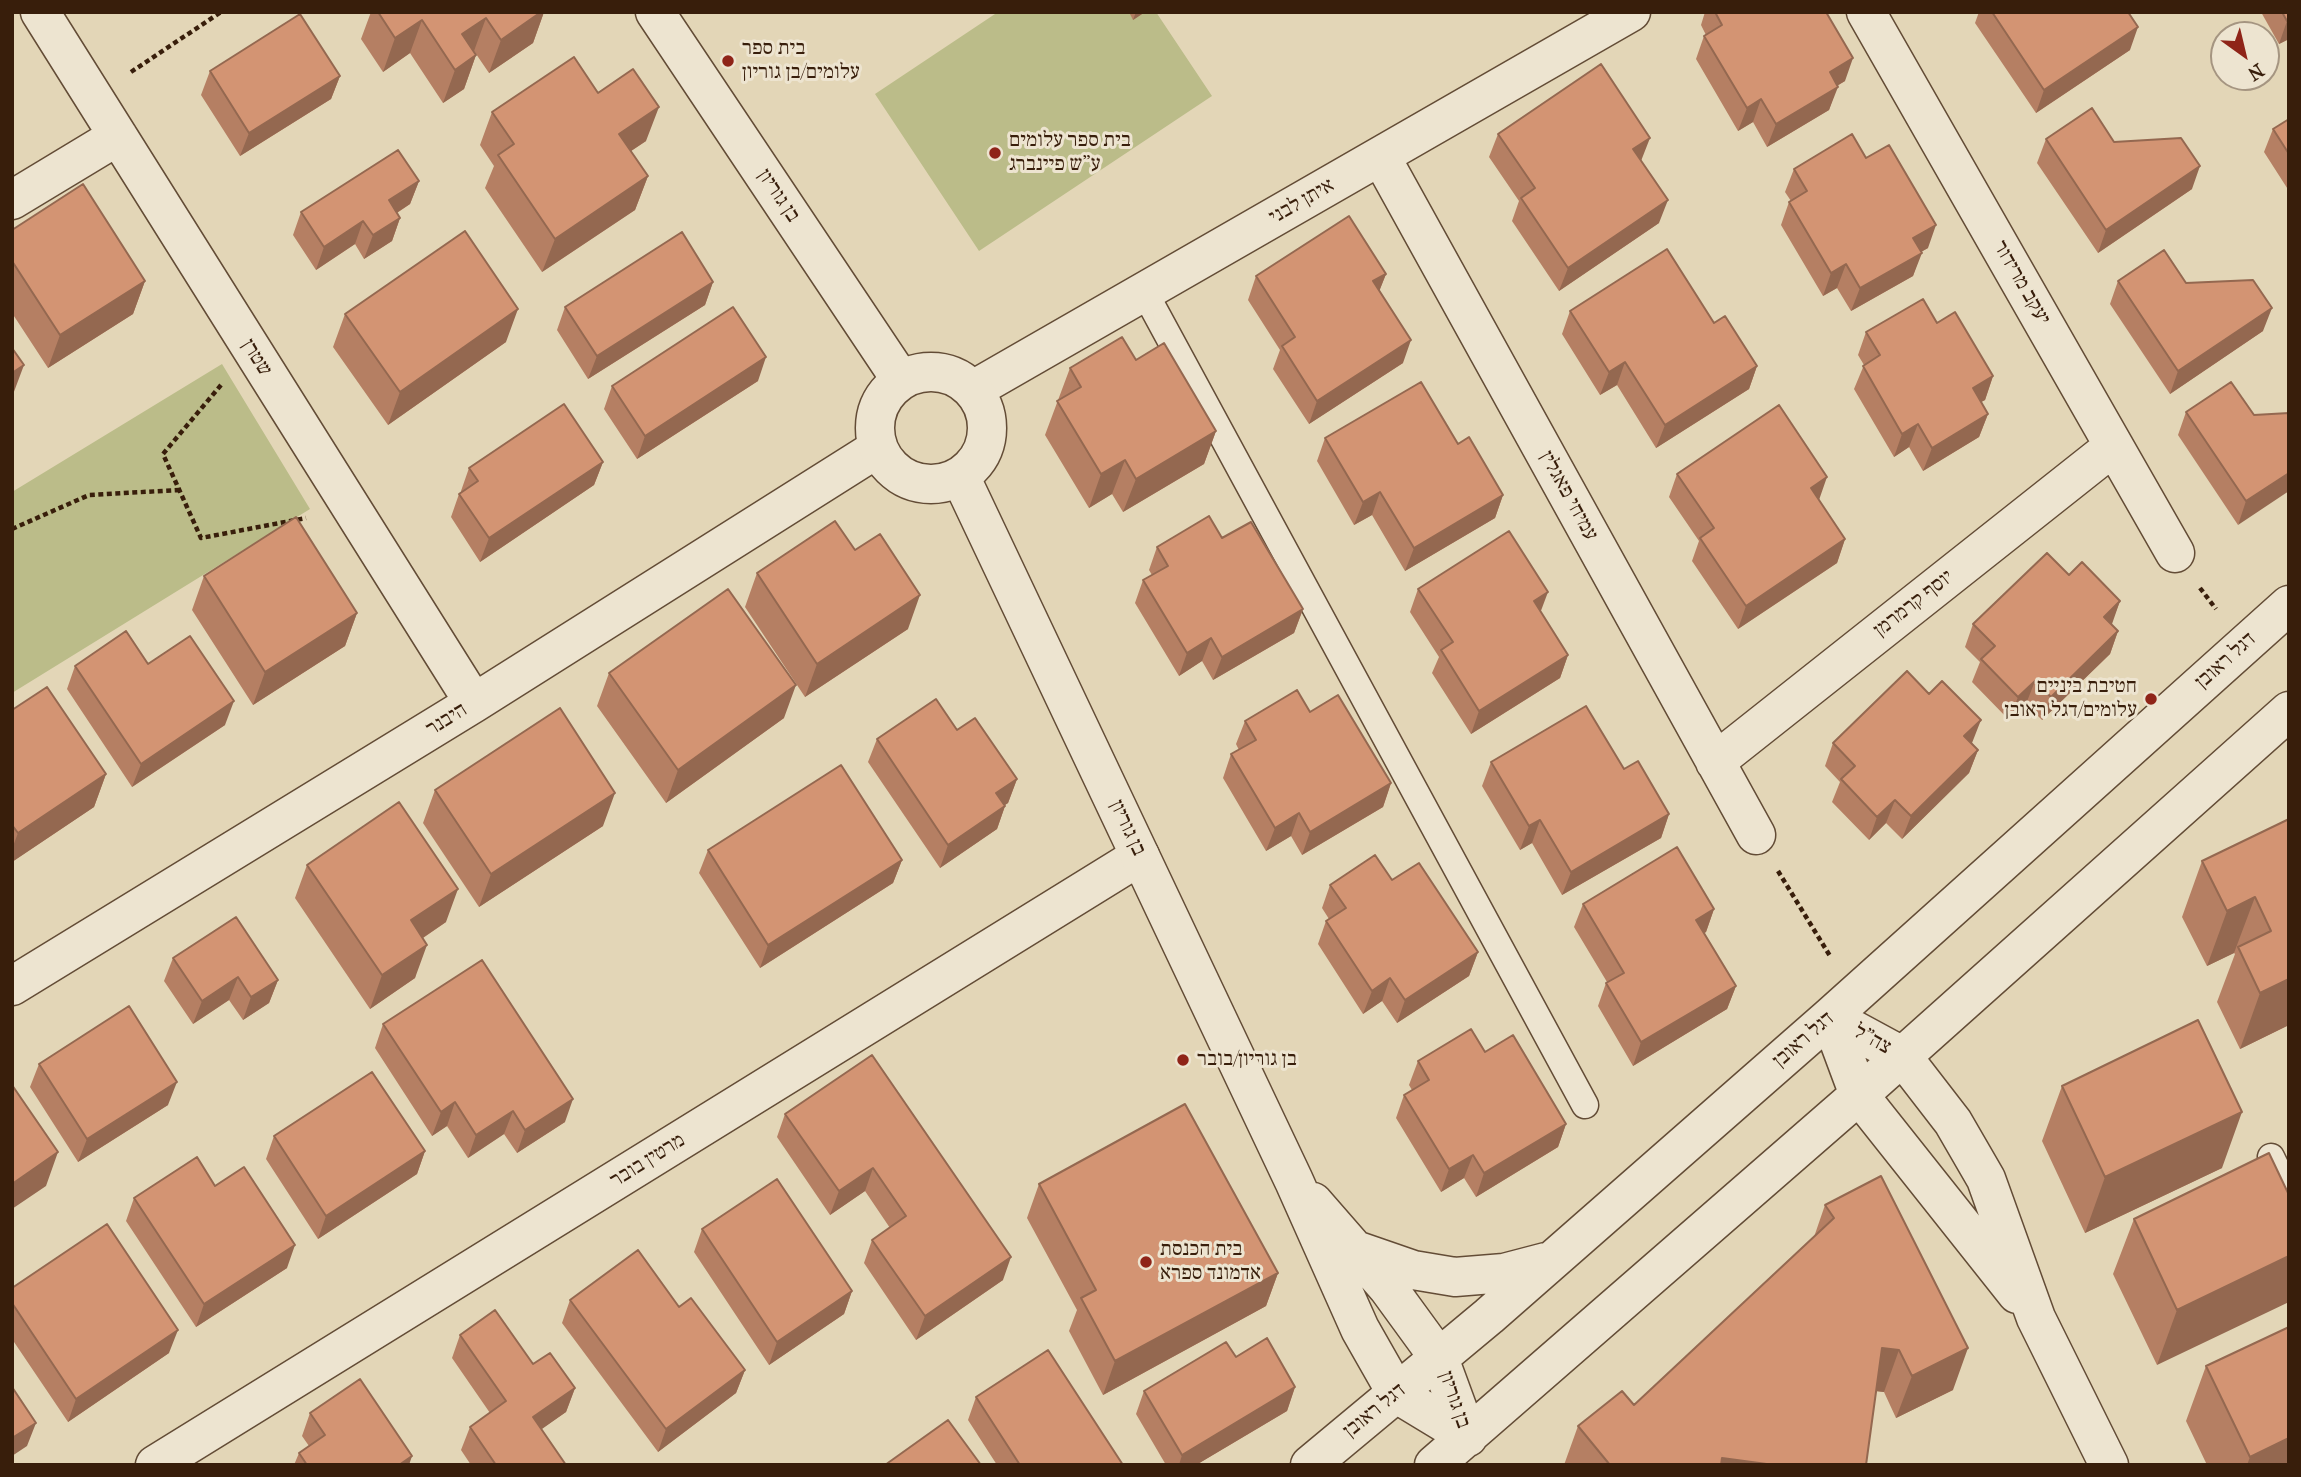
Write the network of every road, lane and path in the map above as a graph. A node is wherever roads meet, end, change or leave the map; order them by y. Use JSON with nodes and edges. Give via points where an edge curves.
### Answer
{"nodes":[{"id":1,"x":40,"y":12,"type":"edge"},
{"id":2,"x":221,"y":12,"type":"edge"},
{"id":3,"x":655,"y":12,"type":"edge"},
{"id":4,"x":1631,"y":12,"type":"edge"},
{"id":5,"x":1866,"y":12,"type":"edge"},
{"id":6,"x":93,"y":97,"type":"junction"},
{"id":7,"x":118,"y":136,"type":"junction"},
{"id":8,"x":1381,"y":157,"type":"junction"},
{"id":9,"x":12,"y":200,"type":"edge"},
{"id":10,"x":1145,"y":293,"type":"junction"},
{"id":11,"x":251,"y":349,"type":"junction"},
{"id":12,"x":901,"y":380,"type":"junction"},
{"id":13,"x":973,"y":390,"type":"junction"},
{"id":14,"x":2114,"y":446,"type":"junction"},
{"id":15,"x":878,"y":448,"type":"junction"},
{"id":16,"x":960,"y":476,"type":"junction"},
{"id":17,"x":179,"y":490,"type":"junction"},
{"id":18,"x":351,"y":510,"type":"junction"},
{"id":19,"x":12,"y":529,"type":"edge"},
{"id":20,"x":2175,"y":553,"type":"joint"},
{"id":21,"x":2289,"y":605,"type":"edge"},
{"id":22,"x":2243,"y":646,"type":"junction"},
{"id":23,"x":474,"y":703,"type":"junction"},
{"id":24,"x":2289,"y":711,"type":"edge"},
{"id":25,"x":1715,"y":762,"type":"junction"},
{"id":26,"x":1756,"y":835,"type":"joint"},
{"id":27,"x":1140,"y":856,"type":"junction"},
{"id":28,"x":12,"y":986,"type":"edge"},
{"id":29,"x":1843,"y":1006,"type":"junction"},
{"id":30,"x":1902,"y":1056,"type":"junction"},
{"id":31,"x":1859,"y":1095,"type":"junction"},
{"id":32,"x":1585,"y":1105,"type":"dead end"},
{"id":33,"x":2271,"y":1157,"type":"edge"},
{"id":34,"x":1294,"y":1181,"type":"junction"},
{"id":35,"x":2289,"y":1194,"type":"edge"},
{"id":36,"x":1358,"y":1251,"type":"junction"},
{"id":37,"x":1552,"y":1260,"type":"junction"},
{"id":38,"x":2036,"y":1318,"type":"junction"},
{"id":39,"x":1439,"y":1358,"type":"junction"},
{"id":40,"x":1397,"y":1394,"type":"junction"},
{"id":41,"x":1468,"y":1437,"type":"junction"},
{"id":42,"x":155,"y":1465,"type":"edge"},
{"id":43,"x":1310,"y":1465,"type":"edge"},
{"id":44,"x":1434,"y":1465,"type":"edge"},
{"id":45,"x":2109,"y":1465,"type":"edge"}],
"edges":[{"from":1,"to":6,"type":"street","name":"שטרן"},
{"from":2,"to":6,"type":"path"},
{"from":3,"to":12,"type":"street","name":"בן גוריון"},
{"from":4,"to":8,"type":"street","name":"איתן לבני"},
{"from":5,"to":14,"type":"street","name":"יעקב מרידור"},
{"from":6,"to":7,"type":"street","name":"שטרן"},
{"from":7,"to":9,"type":"street"},
{"from":7,"to":11,"type":"street","name":"שטרן"},
{"from":8,"to":10,"type":"street","name":"איתן לבני"},
{"from":8,"to":25,"type":"street","name":"עמיחי פאגלין"},
{"from":10,"to":13,"type":"street","name":"איתן לבני"},
{"from":10,"to":32,"type":"lane"},
{"from":11,"to":17,"type":"path","via":[[163,454]]},
{"from":11,"to":18,"type":"street","name":"שטרן"},
{"from":12,"to":13,"type":"street","via":[[919,372],[939,372]]},
{"from":12,"to":15,"type":"street","via":[[877,410]]},
{"from":13,"to":16,"type":"street","via":[[987,426],[975,463]]},
{"from":14,"to":20,"type":"street","name":"יעקב מרידור"},
{"from":14,"to":25,"type":"street","name":"יוסף קרמרמן"},
{"from":15,"to":16,"type":"street","via":[[904,478],[942,483]]},
{"from":15,"to":23,"type":"street","name":"היבנר"},
{"from":16,"to":27,"type":"street","name":"בן גוריון"},
{"from":17,"to":18,"type":"path","via":[[201,538]]},
{"from":17,"to":19,"type":"path","via":[[89,495]]},
{"from":18,"to":23,"type":"street","name":"שטרן"},
{"from":20,"to":22,"type":"path"},
{"from":21,"to":22,"type":"street","name":"דגל ראובן"},
{"from":22,"to":29,"type":"street","name":"דגל ראובן"},
{"from":23,"to":28,"type":"street","name":"היבנר"},
{"from":24,"to":30,"type":"street"},
{"from":25,"to":26,"type":"street","name":"עמיחי פאגלין"},
{"from":26,"to":29,"type":"path"},
{"from":27,"to":34,"type":"street","name":"בן גוריון"},
{"from":27,"to":42,"type":"street","name":"מרטין בובר"},
{"from":29,"to":30,"type":"street","name":"צה\"ל"},
{"from":29,"to":31,"type":"street","name":"צה\"ל"},
{"from":29,"to":37,"type":"street","name":"דגל ראובן"},
{"from":30,"to":31,"type":"street"},
{"from":30,"to":38,"type":"street","name":"צה\"ל","via":[[1953,1122],[1986,1179]]},
{"from":31,"to":38,"type":"street","name":"צה\"ל"},
{"from":31,"to":41,"type":"street"},
{"from":33,"to":35,"type":"lane"},
{"from":34,"to":36,"type":"street","name":"בן גוריון"},
{"from":34,"to":40,"type":"street","name":"בן גוריון","via":[[1349,1305]]},
{"from":36,"to":37,"type":"street","via":[[1413,1270],[1455,1277],[1504,1273]]},
{"from":36,"to":39,"type":"street","name":"בן גוריון"},
{"from":37,"to":39,"type":"street","name":"דגל ראובן"},
{"from":38,"to":45,"type":"street","name":"צה\"ל"},
{"from":39,"to":40,"type":"street","name":"דגל ראובן"},
{"from":39,"to":41,"type":"street","name":"בן גוריון"},
{"from":40,"to":41,"type":"street","name":"בן גוריון"},
{"from":40,"to":43,"type":"street","name":"דגל ראובן"},
{"from":41,"to":44,"type":"street"}]}
